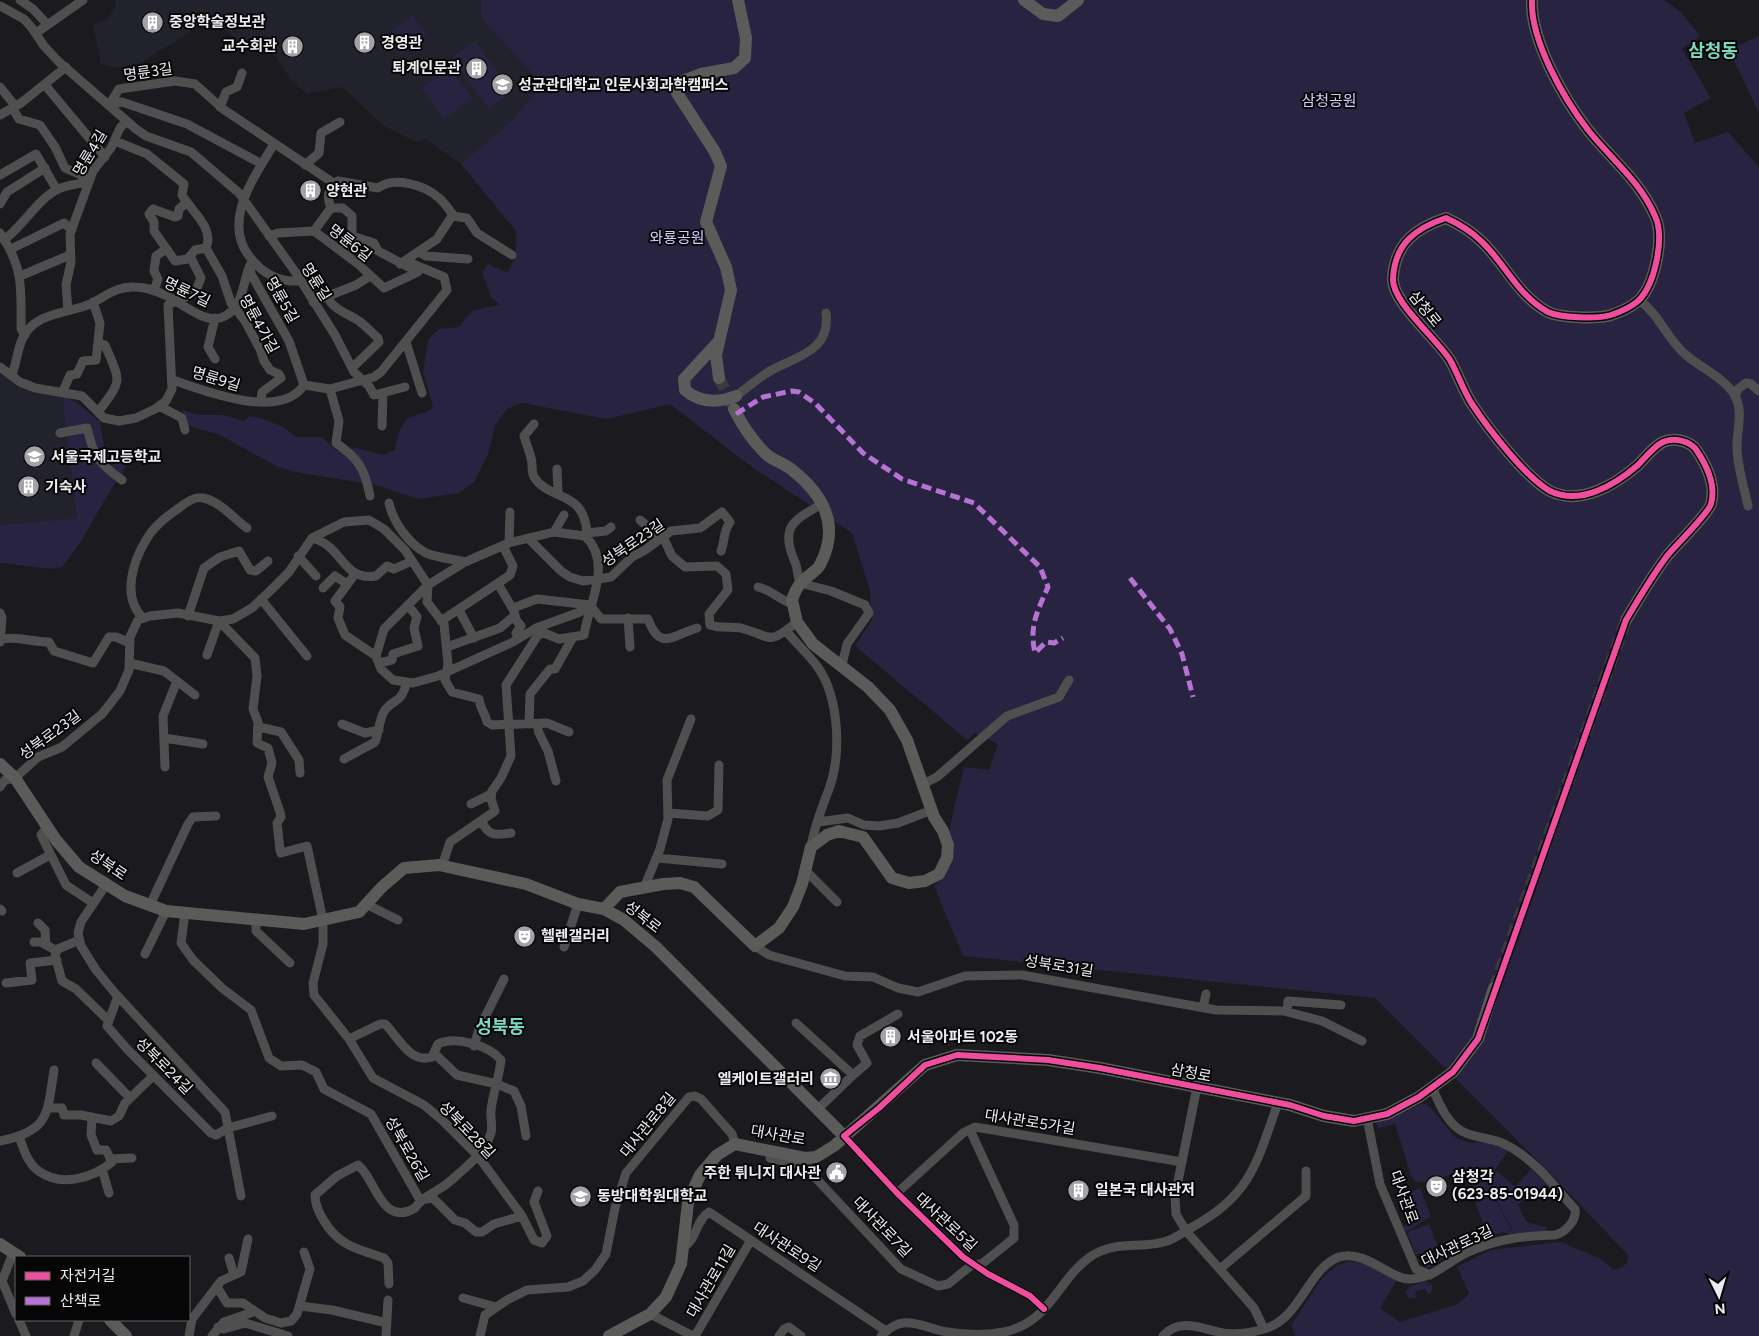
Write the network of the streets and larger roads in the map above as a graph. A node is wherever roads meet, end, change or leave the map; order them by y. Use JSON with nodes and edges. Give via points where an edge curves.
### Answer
{"nodes":[{"id":1,"x":20,"y":0,"type":"edge"},
{"id":2,"x":83,"y":0,"type":"edge"},
{"id":3,"x":738,"y":0,"type":"edge"},
{"id":4,"x":1024,"y":0,"type":"edge"},
{"id":5,"x":1078,"y":0,"type":"edge"},
{"id":6,"x":1532,"y":0,"type":"edge"},
{"id":7,"x":0,"y":6,"type":"edge"},
{"id":8,"x":47,"y":24,"type":"junction"},
{"id":9,"x":36,"y":33,"type":"junction"},
{"id":10,"x":66,"y":67,"type":"junction"},
{"id":11,"x":242,"y":73,"type":"dead end"},
{"id":12,"x":45,"y":85,"type":"junction"},
{"id":13,"x":0,"y":87,"type":"edge"},
{"id":14,"x":109,"y":105,"type":"junction"},
{"id":15,"x":220,"y":106,"type":"junction"},
{"id":16,"x":13,"y":107,"type":"junction"},
{"id":17,"x":0,"y":115,"type":"edge"},
{"id":18,"x":127,"y":121,"type":"junction"},
{"id":19,"x":340,"y":122,"type":"dead end"},
{"id":20,"x":114,"y":141,"type":"junction"},
{"id":21,"x":274,"y":144,"type":"junction"},
{"id":22,"x":104,"y":158,"type":"junction"},
{"id":23,"x":262,"y":164,"type":"junction"},
{"id":24,"x":304,"y":165,"type":"junction"},
{"id":25,"x":45,"y":168,"type":"junction"},
{"id":26,"x":0,"y":175,"type":"edge"},
{"id":27,"x":88,"y":182,"type":"junction"},
{"id":28,"x":335,"y":184,"type":"junction"},
{"id":29,"x":57,"y":190,"type":"junction"},
{"id":30,"x":245,"y":200,"type":"junction"},
{"id":31,"x":187,"y":202,"type":"junction"},
{"id":32,"x":0,"y":204,"type":"edge"},
{"id":33,"x":331,"y":208,"type":"junction"},
{"id":34,"x":454,"y":216,"type":"junction"},
{"id":35,"x":72,"y":230,"type":"junction"},
{"id":36,"x":314,"y":231,"type":"junction"},
{"id":37,"x":2,"y":236,"type":"edge"},
{"id":38,"x":269,"y":236,"type":"junction"},
{"id":39,"x":10,"y":248,"type":"junction"},
{"id":40,"x":206,"y":248,"type":"junction"},
{"id":41,"x":166,"y":250,"type":"junction"},
{"id":42,"x":419,"y":252,"type":"junction"},
{"id":43,"x":70,"y":255,"type":"junction"},
{"id":44,"x":512,"y":255,"type":"dead end"},
{"id":45,"x":190,"y":256,"type":"junction"},
{"id":46,"x":468,"y":258,"type":"dead end"},
{"id":47,"x":251,"y":262,"type":"junction"},
{"id":48,"x":400,"y":264,"type":"junction"},
{"id":49,"x":20,"y":276,"type":"junction"},
{"id":50,"x":370,"y":276,"type":"junction"},
{"id":51,"x":300,"y":281,"type":"junction"},
{"id":52,"x":154,"y":291,"type":"junction"},
{"id":53,"x":327,"y":296,"type":"junction"},
{"id":54,"x":1639,"y":300,"type":"junction"},
{"id":55,"x":176,"y":301,"type":"junction"},
{"id":56,"x":92,"y":302,"type":"junction"},
{"id":57,"x":313,"y":302,"type":"junction"},
{"id":58,"x":235,"y":308,"type":"junction"},
{"id":59,"x":68,"y":310,"type":"junction"},
{"id":60,"x":826,"y":313,"type":"dead end"},
{"id":61,"x":215,"y":318,"type":"junction"},
{"id":62,"x":25,"y":335,"type":"junction"},
{"id":63,"x":720,"y":339,"type":"junction"},
{"id":64,"x":406,"y":342,"type":"junction"},
{"id":65,"x":98,"y":343,"type":"junction"},
{"id":66,"x":215,"y":359,"type":"dead end"},
{"id":67,"x":0,"y":367,"type":"edge"},
{"id":68,"x":352,"y":368,"type":"junction"},
{"id":69,"x":12,"y":375,"type":"junction"},
{"id":70,"x":719,"y":378,"type":"tunnel mouth"},
{"id":71,"x":361,"y":379,"type":"junction"},
{"id":72,"x":173,"y":380,"type":"junction"},
{"id":73,"x":304,"y":385,"type":"junction"},
{"id":74,"x":405,"y":387,"type":"dead end"},
{"id":75,"x":330,"y":389,"type":"junction"},
{"id":76,"x":63,"y":392,"type":"junction"},
{"id":77,"x":1759,"y":392,"type":"edge"},
{"id":78,"x":383,"y":394,"type":"junction"},
{"id":79,"x":422,"y":394,"type":"dead end"},
{"id":80,"x":1735,"y":396,"type":"junction"},
{"id":81,"x":261,"y":402,"type":"junction"},
{"id":82,"x":735,"y":403,"type":"junction"},
{"id":83,"x":159,"y":406,"type":"junction"},
{"id":84,"x":98,"y":412,"type":"junction"},
{"id":85,"x":534,"y":424,"type":"dead end"},
{"id":86,"x":382,"y":426,"type":"dead end"},
{"id":87,"x":185,"y":430,"type":"dead end"},
{"id":88,"x":60,"y":433,"type":"dead end"},
{"id":89,"x":557,"y":469,"type":"dead end"},
{"id":90,"x":122,"y":480,"type":"dead end"},
{"id":91,"x":558,"y":494,"type":"junction"},
{"id":92,"x":370,"y":496,"type":"dead end"},
{"id":93,"x":390,"y":503,"type":"dead end"},
{"id":94,"x":822,"y":504,"type":"junction"},
{"id":95,"x":1748,"y":506,"type":"dead end"},
{"id":96,"x":510,"y":512,"type":"dead end"},
{"id":97,"x":564,"y":516,"type":"dead end"},
{"id":98,"x":640,"y":520,"type":"dead end"},
{"id":99,"x":611,"y":527,"type":"dead end"},
{"id":100,"x":247,"y":528,"type":"dead end"},
{"id":101,"x":554,"y":532,"type":"junction"},
{"id":102,"x":586,"y":535,"type":"junction"},
{"id":103,"x":312,"y":538,"type":"junction"},
{"id":104,"x":528,"y":538,"type":"junction"},
{"id":105,"x":662,"y":538,"type":"junction"},
{"id":106,"x":506,"y":545,"type":"junction"},
{"id":107,"x":721,"y":551,"type":"dead end"},
{"id":108,"x":298,"y":556,"type":"junction"},
{"id":109,"x":412,"y":561,"type":"junction"},
{"id":110,"x":268,"y":562,"type":"dead end"},
{"id":111,"x":465,"y":562,"type":"junction"},
{"id":112,"x":355,"y":574,"type":"junction"},
{"id":113,"x":316,"y":576,"type":"dead end"},
{"id":114,"x":598,"y":579,"type":"junction"},
{"id":115,"x":800,"y":583,"type":"junction"},
{"id":116,"x":347,"y":584,"type":"junction"},
{"id":117,"x":498,"y":584,"type":"junction"},
{"id":118,"x":428,"y":585,"type":"junction"},
{"id":119,"x":758,"y":587,"type":"dead end"},
{"id":120,"x":323,"y":588,"type":"dead end"},
{"id":121,"x":261,"y":599,"type":"junction"},
{"id":122,"x":793,"y":604,"type":"junction"},
{"id":123,"x":408,"y":605,"type":"junction"},
{"id":124,"x":590,"y":605,"type":"junction"},
{"id":125,"x":459,"y":610,"type":"junction"},
{"id":126,"x":514,"y":612,"type":"junction"},
{"id":127,"x":0,"y":613,"type":"edge"},
{"id":128,"x":188,"y":616,"type":"junction"},
{"id":129,"x":143,"y":618,"type":"junction"},
{"id":130,"x":628,"y":618,"type":"junction"},
{"id":131,"x":1626,"y":620,"type":"tunnel mouth"},
{"id":132,"x":219,"y":621,"type":"junction"},
{"id":133,"x":441,"y":621,"type":"junction"},
{"id":134,"x":797,"y":622,"type":"junction"},
{"id":135,"x":698,"y":628,"type":"dead end"},
{"id":136,"x":786,"y":631,"type":"junction"},
{"id":137,"x":573,"y":637,"type":"junction"},
{"id":138,"x":474,"y":638,"type":"junction"},
{"id":139,"x":518,"y":639,"type":"junction"},
{"id":140,"x":1,"y":641,"type":"edge"},
{"id":141,"x":130,"y":643,"type":"junction"},
{"id":142,"x":447,"y":647,"type":"junction"},
{"id":143,"x":630,"y":647,"type":"dead end"},
{"id":144,"x":207,"y":655,"type":"dead end"},
{"id":145,"x":306,"y":656,"type":"dead end"},
{"id":146,"x":378,"y":660,"type":"junction"},
{"id":147,"x":129,"y":663,"type":"junction"},
{"id":148,"x":842,"y":665,"type":"junction"},
{"id":149,"x":446,"y":672,"type":"junction"},
{"id":150,"x":1069,"y":680,"type":"dead end"},
{"id":151,"x":177,"y":681,"type":"junction"},
{"id":152,"x":407,"y":682,"type":"junction"},
{"id":153,"x":194,"y":695,"type":"dead end"},
{"id":154,"x":691,"y":719,"type":"dead end"},
{"id":155,"x":342,"y":724,"type":"dead end"},
{"id":156,"x":510,"y":724,"type":"junction"},
{"id":157,"x":533,"y":724,"type":"junction"},
{"id":158,"x":259,"y":727,"type":"junction"},
{"id":159,"x":380,"y":730,"type":"junction"},
{"id":160,"x":569,"y":732,"type":"dead end"},
{"id":161,"x":164,"y":738,"type":"junction"},
{"id":162,"x":203,"y":744,"type":"dead end"},
{"id":163,"x":344,"y":760,"type":"dead end"},
{"id":164,"x":0,"y":764,"type":"edge"},
{"id":165,"x":719,"y":765,"type":"dead end"},
{"id":166,"x":165,"y":767,"type":"dead end"},
{"id":167,"x":300,"y":773,"type":"dead end"},
{"id":168,"x":16,"y":778,"type":"junction"},
{"id":169,"x":556,"y":781,"type":"dead end"},
{"id":170,"x":923,"y":784,"type":"junction"},
{"id":171,"x":0,"y":787,"type":"edge"},
{"id":172,"x":491,"y":794,"type":"junction"},
{"id":173,"x":471,"y":804,"type":"dead end"},
{"id":174,"x":932,"y":810,"type":"junction"},
{"id":175,"x":668,"y":813,"type":"junction"},
{"id":176,"x":216,"y":816,"type":"dead end"},
{"id":177,"x":482,"y":822,"type":"junction"},
{"id":178,"x":818,"y":822,"type":"junction"},
{"id":179,"x":48,"y":826,"type":"junction"},
{"id":180,"x":511,"y":832,"type":"dead end"},
{"id":181,"x":811,"y":847,"type":"junction"},
{"id":182,"x":50,"y":855,"type":"junction"},
{"id":183,"x":657,"y":858,"type":"junction"},
{"id":184,"x":722,"y":864,"type":"dead end"},
{"id":185,"x":442,"y":866,"type":"junction"},
{"id":186,"x":805,"y":870,"type":"junction"},
{"id":187,"x":17,"y":873,"type":"dead end"},
{"id":188,"x":107,"y":883,"type":"junction"},
{"id":189,"x":644,"y":888,"type":"junction"},
{"id":190,"x":837,"y":902,"type":"dead end"},
{"id":191,"x":93,"y":903,"type":"junction"},
{"id":192,"x":366,"y":904,"type":"junction"},
{"id":193,"x":578,"y":904,"type":"junction"},
{"id":194,"x":150,"y":905,"type":"junction"},
{"id":195,"x":604,"y":909,"type":"junction"},
{"id":196,"x":166,"y":911,"type":"junction"},
{"id":197,"x":185,"y":913,"type":"junction"},
{"id":198,"x":323,"y":920,"type":"junction"},
{"id":199,"x":398,"y":920,"type":"dead end"},
{"id":200,"x":256,"y":921,"type":"junction"},
{"id":201,"x":38,"y":923,"type":"dead end"},
{"id":202,"x":79,"y":940,"type":"junction"},
{"id":203,"x":34,"y":942,"type":"dead end"},
{"id":204,"x":46,"y":945,"type":"junction"},
{"id":205,"x":755,"y":946,"type":"junction"},
{"id":206,"x":564,"y":947,"type":"dead end"},
{"id":207,"x":145,"y":954,"type":"dead end"},
{"id":208,"x":57,"y":955,"type":"junction"},
{"id":209,"x":290,"y":963,"type":"dead end"},
{"id":210,"x":504,"y":979,"type":"dead end"},
{"id":211,"x":6,"y":983,"type":"dead end"},
{"id":212,"x":1494,"y":988,"type":"tunnel mouth"},
{"id":213,"x":1206,"y":994,"type":"dead end"},
{"id":214,"x":118,"y":996,"type":"junction"},
{"id":215,"x":1341,"y":1005,"type":"dead end"},
{"id":216,"x":1203,"y":1008,"type":"junction"},
{"id":217,"x":1287,"y":1012,"type":"junction"},
{"id":218,"x":898,"y":1014,"type":"dead end"},
{"id":219,"x":109,"y":1022,"type":"junction"},
{"id":220,"x":796,"y":1023,"type":"dead end"},
{"id":221,"x":349,"y":1039,"type":"junction"},
{"id":222,"x":1362,"y":1041,"type":"dead end"},
{"id":223,"x":474,"y":1046,"type":"junction"},
{"id":224,"x":434,"y":1053,"type":"junction"},
{"id":225,"x":96,"y":1063,"type":"dead end"},
{"id":226,"x":54,"y":1070,"type":"dead end"},
{"id":227,"x":853,"y":1075,"type":"junction"},
{"id":228,"x":153,"y":1076,"type":"junction"},
{"id":229,"x":497,"y":1084,"type":"junction"},
{"id":230,"x":1197,"y":1087,"type":"junction"},
{"id":231,"x":1432,"y":1087,"type":"junction"},
{"id":232,"x":130,"y":1098,"type":"junction"},
{"id":233,"x":1278,"y":1103,"type":"junction"},
{"id":234,"x":48,"y":1108,"type":"junction"},
{"id":235,"x":817,"y":1110,"type":"junction"},
{"id":236,"x":272,"y":1116,"type":"dead end"},
{"id":237,"x":92,"y":1117,"type":"junction"},
{"id":238,"x":1367,"y":1118,"type":"junction"},
{"id":239,"x":228,"y":1128,"type":"junction"},
{"id":240,"x":970,"y":1130,"type":"junction"},
{"id":241,"x":19,"y":1136,"type":"junction"},
{"id":242,"x":526,"y":1136,"type":"dead end"},
{"id":243,"x":844,"y":1136,"type":"junction"},
{"id":244,"x":0,"y":1141,"type":"edge"},
{"id":245,"x":735,"y":1144,"type":"junction"},
{"id":246,"x":478,"y":1156,"type":"junction"},
{"id":247,"x":110,"y":1158,"type":"junction"},
{"id":248,"x":132,"y":1158,"type":"dead end"},
{"id":249,"x":770,"y":1158,"type":"dead end"},
{"id":250,"x":806,"y":1162,"type":"junction"},
{"id":251,"x":1182,"y":1162,"type":"junction"},
{"id":252,"x":102,"y":1169,"type":"junction"},
{"id":253,"x":1306,"y":1171,"type":"dead end"},
{"id":254,"x":538,"y":1191,"type":"dead end"},
{"id":255,"x":109,"y":1193,"type":"dead end"},
{"id":256,"x":897,"y":1193,"type":"junction"},
{"id":257,"x":241,"y":1196,"type":"dead end"},
{"id":258,"x":420,"y":1200,"type":"junction"},
{"id":259,"x":522,"y":1216,"type":"junction"},
{"id":260,"x":1186,"y":1231,"type":"junction"},
{"id":261,"x":248,"y":1238,"type":"dead end"},
{"id":262,"x":751,"y":1240,"type":"junction"},
{"id":263,"x":0,"y":1244,"type":"edge"},
{"id":264,"x":684,"y":1247,"type":"junction"},
{"id":265,"x":304,"y":1252,"type":"dead end"},
{"id":266,"x":17,"y":1255,"type":"edge"},
{"id":267,"x":15,"y":1258,"type":"edge"},
{"id":268,"x":229,"y":1258,"type":"dead end"},
{"id":269,"x":974,"y":1264,"type":"junction"},
{"id":270,"x":1220,"y":1269,"type":"junction"},
{"id":271,"x":234,"y":1275,"type":"junction"},
{"id":272,"x":1430,"y":1275,"type":"junction"},
{"id":273,"x":389,"y":1284,"type":"dead end"},
{"id":274,"x":217,"y":1287,"type":"junction"},
{"id":275,"x":463,"y":1298,"type":"dead end"},
{"id":276,"x":388,"y":1300,"type":"dead end"},
{"id":277,"x":300,"y":1306,"type":"junction"},
{"id":278,"x":496,"y":1307,"type":"junction"},
{"id":279,"x":1044,"y":1309,"type":"junction"},
{"id":280,"x":15,"y":1312,"type":"edge"},
{"id":281,"x":253,"y":1312,"type":"junction"},
{"id":282,"x":650,"y":1314,"type":"junction"},
{"id":283,"x":19,"y":1321,"type":"edge"},
{"id":284,"x":80,"y":1321,"type":"edge"},
{"id":285,"x":387,"y":1323,"type":"junction"},
{"id":286,"x":218,"y":1327,"type":"junction"},
{"id":287,"x":1264,"y":1329,"type":"junction"},
{"id":288,"x":884,"y":1333,"type":"edge"},
{"id":289,"x":26,"y":1336,"type":"edge"},
{"id":290,"x":74,"y":1336,"type":"edge"},
{"id":291,"x":189,"y":1336,"type":"edge"},
{"id":292,"x":212,"y":1336,"type":"edge"},
{"id":293,"x":288,"y":1336,"type":"edge"},
{"id":294,"x":386,"y":1336,"type":"edge"},
{"id":295,"x":480,"y":1336,"type":"edge"},
{"id":296,"x":609,"y":1336,"type":"edge"},
{"id":297,"x":694,"y":1336,"type":"edge"},
{"id":298,"x":778,"y":1336,"type":"edge"},
{"id":299,"x":801,"y":1336,"type":"edge"},
{"id":300,"x":1163,"y":1336,"type":"edge"}],
"edges":[{"from":1,"to":8,"type":"street"},
{"from":2,"to":8,"type":"street"},
{"from":3,"to":63,"type":"street","via":[[746,38],[745,58],[734,68],[677,83],[676,93],[721,166],[706,222],[726,268],[731,290]]},
{"from":4,"to":5,"type":"street","via":[[1043,14],[1058,16]]},
{"from":6,"to":54,"type":"street","via":[[1536,34],[1559,85],[1587,130],[1638,185],[1656,218],[1660,233],[1658,259]]},
{"from":7,"to":9,"type":"street","name":"명륜길","via":[[24,19]]},
{"from":8,"to":9,"type":"street"},
{"from":9,"to":10,"type":"street","name":"명륜길","via":[[44,46]]},
{"from":10,"to":12,"type":"street"},
{"from":10,"to":14,"type":"street","name":"명륜길"},
{"from":11,"to":15,"type":"street","via":[[238,87],[226,92]]},
{"from":12,"to":16,"type":"street"},
{"from":12,"to":22,"type":"street"},
{"from":13,"to":16,"type":"street"},
{"from":14,"to":15,"type":"street","name":"명륜3길","via":[[119,89],[175,81],[195,84]]},
{"from":14,"to":18,"type":"street","name":"명륜길"},
{"from":14,"to":23,"type":"street","via":[[122,102],[187,124]]},
{"from":15,"to":21,"type":"street","name":"명륜3길"},
{"from":16,"to":17,"type":"street"},
{"from":16,"to":27,"type":"street","via":[[19,119],[40,125],[66,168]]},
{"from":18,"to":20,"type":"street","name":"명륜4길"},
{"from":18,"to":30,"type":"street","name":"명륜길","via":[[146,136],[191,152]]},
{"from":19,"to":24,"type":"street","via":[[321,133],[319,153]]},
{"from":20,"to":22,"type":"street","name":"명륜4길"},
{"from":20,"to":31,"type":"street","name":"명륜4가길","via":[[147,154],[171,172],[184,184],[182,195]]},
{"from":21,"to":23,"type":"street"},
{"from":21,"to":24,"type":"street","name":"명륜3길"},
{"from":22,"to":27,"type":"street","name":"명륜4길"},
{"from":23,"to":30,"type":"street","via":[[246,190]]},
{"from":24,"to":28,"type":"street","name":"명륜3길"},
{"from":25,"to":26,"type":"street","via":[[36,154]]},
{"from":25,"to":29,"type":"street"},
{"from":25,"to":32,"type":"street","via":[[7,192]]},
{"from":27,"to":29,"type":"street"},
{"from":27,"to":35,"type":"street","name":"명륜4길"},
{"from":28,"to":33,"type":"street","via":[[327,197]]},
{"from":28,"to":34,"type":"street","via":[[338,181],[378,188],[385,182],[404,181],[439,197]]},
{"from":29,"to":37,"type":"street","via":[[29,214],[19,229]]},
{"from":30,"to":38,"type":"street","name":"명륜길"},
{"from":30,"to":47,"type":"street","name":"명륜5길","via":[[238,222],[241,240]]},
{"from":31,"to":40,"type":"street","name":"명륜4가길","via":[[208,232]]},
{"from":31,"to":41,"type":"street","via":[[175,217],[153,209],[148,214]]},
{"from":33,"to":36,"type":"street","name":"명륜6길"},
{"from":33,"to":48,"type":"street","name":"명륜6길","via":[[343,208],[352,216],[352,236],[374,243],[378,251]]},
{"from":34,"to":42,"type":"street","via":[[437,239]]},
{"from":34,"to":44,"type":"street","via":[[467,218],[476,233]]},
{"from":35,"to":39,"type":"street","via":[[64,223]]},
{"from":35,"to":43,"type":"street","name":"명륜4길"},
{"from":36,"to":38,"type":"street","name":"명륜6길"},
{"from":36,"to":50,"type":"street","name":"명륜6길"},
{"from":37,"to":39,"type":"street"},
{"from":38,"to":51,"type":"street","name":"명륜길"},
{"from":39,"to":49,"type":"street"},
{"from":40,"to":45,"type":"street","via":[[195,250]]},
{"from":40,"to":58,"type":"street","name":"명륜4가길"},
{"from":41,"to":45,"type":"street","via":[[175,261]]},
{"from":41,"to":52,"type":"street","via":[[156,256],[154,271],[158,279]]},
{"from":42,"to":46,"type":"street","via":[[426,256]]},
{"from":42,"to":48,"type":"street"},
{"from":43,"to":49,"type":"street"},
{"from":43,"to":59,"type":"street","name":"명륜4길","via":[[66,285]]},
{"from":45,"to":55,"type":"street","via":[[200,282],[195,293]]},
{"from":47,"to":51,"type":"street","via":[[272,276],[290,282]]},
{"from":47,"to":58,"type":"street"},
{"from":47,"to":73,"type":"street","name":"명륜5길","via":[[251,274],[289,341]]},
{"from":48,"to":50,"type":"street","name":"명륜6길","via":[[418,272],[384,288]]},
{"from":48,"to":64,"type":"street","via":[[414,264],[444,277],[447,283],[447,290]]},
{"from":49,"to":62,"type":"street","via":[[21,329]]},
{"from":50,"to":53,"type":"street"},
{"from":51,"to":57,"type":"street","name":"명륜길"},
{"from":52,"to":55,"type":"street","name":"명륜7길"},
{"from":52,"to":56,"type":"street","name":"명륜7길","via":[[132,287]]},
{"from":53,"to":57,"type":"street"},
{"from":53,"to":68,"type":"street","via":[[342,313],[378,338],[378,342]]},
{"from":54,"to":80,"type":"street","via":[[1650,308],[1668,336],[1686,355],[1703,365]]},
{"from":54,"to":131,"type":"street","name":"삼청로","via":[[1608,316],[1579,317],[1549,312],[1521,291],[1482,242],[1446,218],[1425,225],[1405,242],[1399,252],[1393,278],[1394,289],[1402,304],[1450,360],[1472,404],[1517,463],[1548,490],[1564,496],[1591,495],[1631,471],[1663,442],[1680,440],[1696,448],[1712,480],[1711,505],[1668,556]]},
{"from":55,"to":61,"type":"street","name":"명륜7길"},
{"from":55,"to":72,"type":"street","name":"명륜9길","via":[[168,305]]},
{"from":56,"to":59,"type":"street","name":"명륜7길"},
{"from":56,"to":65,"type":"street","via":[[100,323]]},
{"from":57,"to":68,"type":"street","name":"명륜길"},
{"from":58,"to":61,"type":"street","name":"명륜7길"},
{"from":58,"to":81,"type":"street","name":"명륜4가길","via":[[264,361],[280,378],[262,392]]},
{"from":59,"to":62,"type":"street","name":"명륜7길","via":[[44,317]]},
{"from":60,"to":82,"type":"street","via":[[828,327],[814,348],[770,372]]},
{"from":61,"to":66,"type":"street","name":"명륜7길","via":[[208,347]]},
{"from":62,"to":69,"type":"street","name":"명륜7길"},
{"from":63,"to":70,"type":"street","via":[[716,355]]},
{"from":63,"to":82,"type":"street","via":[[684,379],[684,390],[691,396],[713,402]]},
{"from":64,"to":71,"type":"street","via":[[382,372],[374,378]]},
{"from":64,"to":79,"type":"street"},
{"from":65,"to":76,"type":"street","via":[[96,360],[83,361],[77,374],[70,375]]},
{"from":65,"to":84,"type":"street","via":[[104,345],[117,374],[117,387]]},
{"from":67,"to":69,"type":"street"},
{"from":68,"to":71,"type":"street","name":"명륜길"},
{"from":69,"to":76,"type":"street","via":[[35,388]]},
{"from":71,"to":75,"type":"street"},
{"from":71,"to":78,"type":"street","name":"명륜길","via":[[374,395]]},
{"from":72,"to":81,"type":"street","name":"명륜9길","via":[[234,401]]},
{"from":72,"to":83,"type":"street","via":[[166,401]]},
{"from":73,"to":75,"type":"street"},
{"from":73,"to":81,"type":"street","name":"명륜9길","via":[[300,391],[280,400]]},
{"from":74,"to":78,"type":"street"},
{"from":75,"to":92,"type":"street","via":[[339,421],[336,443],[356,456]]},
{"from":76,"to":84,"type":"street","via":[[82,396]]},
{"from":77,"to":80,"type":"street","via":[[1751,384],[1746,384],[1738,389]]},
{"from":78,"to":86,"type":"street"},
{"from":80,"to":95,"type":"street","via":[[1739,416],[1737,450]]},
{"from":82,"to":94,"type":"street","via":[[755,442],[766,455],[790,469]]},
{"from":83,"to":84,"type":"street","via":[[136,418],[119,421],[104,418]]},
{"from":83,"to":87,"type":"street","via":[[182,418]]},
{"from":85,"to":91,"type":"street","name":"성북로23길","via":[[524,436],[534,476],[543,486]]},
{"from":88,"to":90,"type":"street","via":[[87,428],[92,449],[101,465]]},
{"from":89,"to":91,"type":"street"},
{"from":91,"to":102,"type":"street","name":"성북로23길","via":[[578,506],[586,522]]},
{"from":93,"to":111,"type":"street","via":[[394,518],[421,550]]},
{"from":94,"to":115,"type":"street","via":[[829,516],[831,529],[827,547],[820,566]]},
{"from":94,"to":115,"type":"street","via":[[801,516],[786,536]]},
{"from":96,"to":106,"type":"street"},
{"from":97,"to":101,"type":"street"},
{"from":98,"to":105,"type":"street"},
{"from":99,"to":102,"type":"street"},
{"from":100,"to":129,"type":"street","via":[[224,507],[202,497],[188,501],[165,518],[146,539],[133,573],[130,596]]},
{"from":101,"to":102,"type":"street"},
{"from":101,"to":104,"type":"street"},
{"from":102,"to":114,"type":"street","name":"성북로23길","via":[[597,555]]},
{"from":103,"to":108,"type":"street"},
{"from":103,"to":109,"type":"street","via":[[344,522],[369,520],[384,529]]},
{"from":103,"to":112,"type":"street","via":[[324,541]]},
{"from":104,"to":106,"type":"street"},
{"from":104,"to":114,"type":"street","name":"성북로23길","via":[[570,577],[583,581]]},
{"from":105,"to":107,"type":"street","name":"성북로23길","via":[[671,531],[700,528],[722,512],[730,522],[725,529]]},
{"from":105,"to":114,"type":"street","name":"성북로23길","via":[[632,557],[611,577]]},
{"from":105,"to":136,"type":"street","via":[[672,556],[685,567],[717,566],[726,574],[728,590],[709,614],[710,625],[740,628],[772,638]]},
{"from":106,"to":111,"type":"street"},
{"from":106,"to":117,"type":"street","via":[[512,566],[510,575]]},
{"from":108,"to":113,"type":"street"},
{"from":108,"to":121,"type":"street","via":[[288,572]]},
{"from":109,"to":112,"type":"street","via":[[394,569],[387,566],[376,576]]},
{"from":109,"to":118,"type":"street"},
{"from":110,"to":128,"type":"street","via":[[256,571],[250,570],[239,551],[220,557],[204,568]]},
{"from":111,"to":118,"type":"street"},
{"from":112,"to":116,"type":"street"},
{"from":114,"to":124,"type":"street","name":"성북로23길"},
{"from":115,"to":122,"type":"street"},
{"from":115,"to":148,"type":"street","via":[[865,604],[869,613],[847,644]]},
{"from":116,"to":120,"type":"street","via":[[335,576]]},
{"from":116,"to":146,"type":"street","via":[[335,601],[340,607],[338,618],[345,636]]},
{"from":117,"to":125,"type":"street"},
{"from":117,"to":126,"type":"street"},
{"from":118,"to":123,"type":"street"},
{"from":118,"to":133,"type":"street","via":[[427,602]]},
{"from":119,"to":122,"type":"street","via":[[772,590],[780,600]]},
{"from":121,"to":132,"type":"street","via":[[233,619]]},
{"from":121,"to":145,"type":"street"},
{"from":122,"to":134,"type":"street"},
{"from":123,"to":146,"type":"street","via":[[384,629]]},
{"from":123,"to":146,"type":"street","via":[[417,617],[414,628],[418,646],[393,654],[392,660]]},
{"from":124,"to":126,"type":"street","via":[[536,599]]},
{"from":124,"to":130,"type":"street","via":[[601,619]]},
{"from":124,"to":137,"type":"street","name":"성북로23길","via":[[584,635]]},
{"from":124,"to":139,"type":"street"},
{"from":125,"to":133,"type":"street"},
{"from":125,"to":138,"type":"street"},
{"from":126,"to":138,"type":"street","via":[[500,628]]},
{"from":126,"to":139,"type":"street","via":[[521,626],[516,633]]},
{"from":127,"to":140,"type":"street"},
{"from":128,"to":129,"type":"street","via":[[178,613]]},
{"from":128,"to":132,"type":"street"},
{"from":129,"to":141,"type":"street","name":"성북로23길","via":[[138,620]]},
{"from":130,"to":135,"type":"street","via":[[648,619],[653,632],[660,638],[671,639]]},
{"from":130,"to":143,"type":"street"},
{"from":132,"to":144,"type":"street"},
{"from":132,"to":158,"type":"street","via":[[255,658],[257,676],[253,709]]},
{"from":133,"to":142,"type":"street"},
{"from":134,"to":136,"type":"street"},
{"from":134,"to":148,"type":"street","via":[[813,644]]},
{"from":136,"to":178,"type":"street","via":[[817,666],[832,696],[835,731],[833,768]]},
{"from":137,"to":156,"type":"street","via":[[559,639],[544,633],[538,635],[506,685]]},
{"from":137,"to":157,"type":"street","via":[[555,669],[550,669],[530,694]]},
{"from":138,"to":142,"type":"street"},
{"from":139,"to":149,"type":"street"},
{"from":140,"to":141,"type":"street","via":[[17,637],[49,642],[54,652],[93,663],[109,637]]},
{"from":141,"to":147,"type":"street","name":"성북로23길"},
{"from":142,"to":149,"type":"street"},
{"from":146,"to":152,"type":"street","via":[[381,669],[393,680]]},
{"from":147,"to":151,"type":"street","via":[[164,671]]},
{"from":147,"to":168,"type":"street","name":"성북로23길","via":[[120,691],[102,714],[62,747],[38,758]]},
{"from":148,"to":170,"type":"street","via":[[890,710],[907,740]]},
{"from":149,"to":152,"type":"street","via":[[414,683]]},
{"from":149,"to":156,"type":"street","via":[[445,680],[452,692],[479,699],[487,722],[492,725]]},
{"from":150,"to":170,"type":"street","via":[[1059,697],[1007,716],[937,777]]},
{"from":151,"to":153,"type":"street"},
{"from":151,"to":161,"type":"street","via":[[163,716]]},
{"from":152,"to":159,"type":"street","via":[[398,702],[384,711]]},
{"from":154,"to":175,"type":"street","via":[[667,780]]},
{"from":155,"to":159,"type":"street","via":[[365,733]]},
{"from":156,"to":157,"type":"street"},
{"from":156,"to":172,"type":"street","via":[[511,756]]},
{"from":157,"to":160,"type":"street","via":[[547,723]]},
{"from":157,"to":169,"type":"street","via":[[548,751]]},
{"from":158,"to":167,"type":"street","via":[[281,732],[299,760]]},
{"from":158,"to":198,"type":"street","name":"성북로28길","via":[[257,743],[268,748],[272,763],[268,777],[281,817],[277,823],[280,850],[281,853],[306,846]]},
{"from":159,"to":163,"type":"street","via":[[374,742]]},
{"from":161,"to":162,"type":"street"},
{"from":161,"to":166,"type":"street"},
{"from":164,"to":168,"type":"street","name":"성북로"},
{"from":165,"to":175,"type":"street","via":[[718,810],[708,816]]},
{"from":168,"to":171,"type":"street","via":[[5,780]]},
{"from":168,"to":179,"type":"street","name":"성북로"},
{"from":170,"to":174,"type":"street"},
{"from":172,"to":173,"type":"street"},
{"from":172,"to":177,"type":"street","via":[[495,811]]},
{"from":174,"to":178,"type":"street","via":[[879,826],[864,826],[848,818]]},
{"from":174,"to":181,"type":"street","via":[[948,845],[947,858],[939,874],[925,881],[909,883],[892,878],[863,837],[839,831]]},
{"from":175,"to":183,"type":"street"},
{"from":176,"to":194,"type":"street","via":[[193,817]]},
{"from":177,"to":180,"type":"street","via":[[487,832],[493,835]]},
{"from":177,"to":185,"type":"street","via":[[450,842]]},
{"from":178,"to":181,"type":"street"},
{"from":179,"to":182,"type":"street","via":[[41,835]]},
{"from":179,"to":188,"type":"street","name":"성북로","via":[[79,867]]},
{"from":181,"to":186,"type":"street"},
{"from":182,"to":187,"type":"street"},
{"from":182,"to":191,"type":"street","via":[[66,886]]},
{"from":183,"to":184,"type":"street"},
{"from":183,"to":189,"type":"street"},
{"from":185,"to":192,"type":"street","name":"성북로","via":[[404,868]]},
{"from":185,"to":193,"type":"street","name":"성북로","via":[[526,884]]},
{"from":186,"to":190,"type":"street"},
{"from":186,"to":205,"type":"street","via":[[793,907],[779,928]]},
{"from":188,"to":191,"type":"street"},
{"from":188,"to":194,"type":"street","name":"성북로","via":[[125,896]]},
{"from":189,"to":195,"type":"street","name":"성북로31길","via":[[620,892]]},
{"from":189,"to":205,"type":"street","name":"성북로31길","via":[[680,883],[694,888]]},
{"from":191,"to":202,"type":"street","via":[[81,922]]},
{"from":192,"to":198,"type":"street","name":"성북로","via":[[359,912]]},
{"from":192,"to":199,"type":"street"},
{"from":193,"to":195,"type":"street","name":"성북로"},
{"from":193,"to":206,"type":"street"},
{"from":194,"to":196,"type":"street","name":"성북로"},
{"from":195,"to":235,"type":"street","name":"성북로","via":[[624,920],[656,947]]},
{"from":196,"to":197,"type":"street","name":"성북로"},
{"from":196,"to":207,"type":"street"},
{"from":197,"to":200,"type":"street","name":"성북로"},
{"from":197,"to":258,"type":"street","name":"성북로26길","via":[[181,943],[193,960],[222,988],[251,1010],[269,1058],[281,1066],[302,1065],[316,1072],[324,1089],[371,1114]]},
{"from":198,"to":200,"type":"street","name":"성북로","via":[[304,924]]},
{"from":198,"to":221,"type":"street","name":"성북로28길","via":[[323,944],[313,983],[314,994]]},
{"from":200,"to":209,"type":"street","via":[[256,931]]},
{"from":201,"to":204,"type":"street","via":[[45,930]]},
{"from":202,"to":208,"type":"street","via":[[58,948]]},
{"from":202,"to":214,"type":"street","name":"성북로24길","via":[[96,970]]},
{"from":203,"to":204,"type":"street"},
{"from":204,"to":208,"type":"street"},
{"from":205,"to":216,"type":"street","name":"성북로31길","via":[[769,955],[845,976],[873,977],[898,988],[918,992],[966,976],[1022,975]]},
{"from":208,"to":211,"type":"street","via":[[30,963],[32,980]]},
{"from":208,"to":219,"type":"street","name":"성북로24길","via":[[62,981],[76,989]]},
{"from":210,"to":223,"type":"street"},
{"from":212,"to":231,"type":"street","name":"삼청로","via":[[1478,1040],[1452,1072]]},
{"from":213,"to":216,"type":"street"},
{"from":214,"to":219,"type":"street"},
{"from":214,"to":239,"type":"street","name":"성북로24길","via":[[219,1103],[225,1112]]},
{"from":215,"to":217,"type":"street","via":[[1288,1001]]},
{"from":216,"to":217,"type":"street","name":"성북로31길"},
{"from":217,"to":222,"type":"street","name":"성북로31길","via":[[1322,1021]]},
{"from":218,"to":227,"type":"street","via":[[860,1036],[857,1045],[867,1063]]},
{"from":219,"to":228,"type":"street","name":"성북로24길","via":[[108,1026]]},
{"from":220,"to":227,"type":"street"},
{"from":221,"to":224,"type":"street","via":[[386,1024],[414,1057],[424,1060]]},
{"from":221,"to":246,"type":"street","name":"성북로28길","via":[[373,1078],[424,1105]]},
{"from":223,"to":224,"type":"street","via":[[446,1040],[438,1044]]},
{"from":223,"to":229,"type":"street","via":[[496,1054],[500,1060]]},
{"from":224,"to":229,"type":"street","via":[[457,1075]]},
{"from":225,"to":232,"type":"street"},
{"from":226,"to":234,"type":"street"},
{"from":227,"to":235,"type":"street"},
{"from":228,"to":232,"type":"street"},
{"from":228,"to":239,"type":"street","name":"성북로24길","via":[[210,1133],[216,1135]]},
{"from":229,"to":242,"type":"street","via":[[514,1091],[521,1106]]},
{"from":229,"to":246,"type":"street","via":[[490,1112],[490,1134]]},
{"from":230,"to":233,"type":"street","name":"삼청로"},
{"from":230,"to":243,"type":"street","name":"삼청로","via":[[1048,1060],[957,1055],[925,1065]]},
{"from":230,"to":251,"type":"street"},
{"from":231,"to":238,"type":"street","name":"삼청로","via":[[1387,1114]]},
{"from":231,"to":272,"type":"street","name":"대사관로3길","via":[[1442,1111],[1456,1127],[1467,1134],[1500,1140],[1531,1161],[1576,1215],[1560,1234],[1505,1238],[1463,1255]]},
{"from":232,"to":237,"type":"street","via":[[119,1116],[111,1121]]},
{"from":233,"to":238,"type":"street","name":"삼청로","via":[[1324,1116],[1354,1121]]},
{"from":233,"to":260,"type":"street","via":[[1246,1184],[1234,1199]]},
{"from":234,"to":237,"type":"street","via":[[62,1108],[64,1115]]},
{"from":234,"to":241,"type":"street","via":[[43,1122]]},
{"from":235,"to":243,"type":"street","name":"성북로"},
{"from":236,"to":239,"type":"street","name":"성북로24길"},
{"from":237,"to":247,"type":"street","via":[[93,1144],[98,1150],[106,1150]]},
{"from":238,"to":272,"type":"street","name":"대사관로","via":[[1380,1184],[1416,1269]]},
{"from":239,"to":257,"type":"street","name":"성북로24길"},
{"from":240,"to":251,"type":"street","name":"대사관로5가길","via":[[982,1127]]},
{"from":240,"to":256,"type":"street","name":"대사관로5가길"},
{"from":240,"to":269,"type":"street","name":"대사관로5길","via":[[1014,1224],[1014,1238],[983,1263]]},
{"from":241,"to":244,"type":"street"},
{"from":241,"to":252,"type":"street","via":[[28,1159],[39,1172],[51,1177],[84,1178]]},
{"from":243,"to":250,"type":"street","name":"대사관로","via":[[834,1146]]},
{"from":243,"to":256,"type":"street","name":"대사관로5길"},
{"from":245,"to":250,"type":"street","name":"대사관로"},
{"from":245,"to":264,"type":"street","name":"대사관로","via":[[717,1155],[700,1175],[688,1203]]},
{"from":245,"to":278,"type":"street","name":"대사관로8길","via":[[732,1134],[701,1099],[689,1097],[626,1173],[606,1254],[595,1270],[583,1281],[568,1287],[527,1290]]},
{"from":246,"to":258,"type":"street","via":[[443,1187]]},
{"from":246,"to":259,"type":"street","name":"성북로28길"},
{"from":247,"to":248,"type":"street"},
{"from":247,"to":252,"type":"street","via":[[112,1162]]},
{"from":249,"to":250,"type":"street"},
{"from":250,"to":269,"type":"street","name":"대사관로7길","via":[[810,1172],[901,1269],[938,1286],[948,1284]]},
{"from":251,"to":260,"type":"street","via":[[1175,1196],[1176,1214]]},
{"from":252,"to":255,"type":"street"},
{"from":253,"to":270,"type":"street","via":[[1306,1196]]},
{"from":254,"to":259,"type":"street","name":"성북로28길","via":[[534,1202],[546,1232],[546,1241],[534,1240]]},
{"from":256,"to":269,"type":"street","name":"대사관로5길"},
{"from":258,"to":259,"type":"street","name":"성북로26길","via":[[433,1198],[455,1220],[476,1232]]},
{"from":258,"to":273,"type":"street","via":[[410,1210],[389,1208],[358,1164],[337,1176],[316,1195],[315,1202],[321,1216],[336,1238],[384,1258],[388,1263]]},
{"from":260,"to":270,"type":"street"},
{"from":260,"to":279,"type":"street","via":[[1168,1241],[1108,1248],[1090,1257]]},
{"from":261,"to":271,"type":"street","via":[[244,1265],[241,1272]]},
{"from":262,"to":264,"type":"street","name":"대사관로9길","via":[[709,1212],[703,1216],[691,1242]]},
{"from":262,"to":288,"type":"street","name":"대사관로9길"},
{"from":262,"to":297,"type":"street","name":"대사관로11길"},
{"from":263,"to":266,"type":"street"},
{"from":264,"to":282,"type":"street","name":"대사관로","via":[[681,1264],[669,1290]]},
{"from":265,"to":277,"type":"street","via":[[310,1269]]},
{"from":267,"to":280,"type":"street","via":[[2,1281]]},
{"from":268,"to":271,"type":"street"},
{"from":269,"to":279,"type":"street","name":"대사관로5길","via":[[1030,1296]]},
{"from":270,"to":287,"type":"street","via":[[1254,1308]]},
{"from":271,"to":274,"type":"street","via":[[221,1281]]},
{"from":272,"to":287,"type":"street","name":"대사관로3길","via":[[1407,1279],[1356,1257],[1339,1257],[1326,1266],[1284,1319]]},
{"from":274,"to":281,"type":"street","via":[[227,1303],[243,1304]]},
{"from":274,"to":291,"type":"street","via":[[192,1319]]},
{"from":275,"to":278,"type":"street"},
{"from":276,"to":285,"type":"street"},
{"from":277,"to":281,"type":"street","via":[[291,1321],[280,1323]]},
{"from":277,"to":285,"type":"street"},
{"from":278,"to":295,"type":"street","name":"대사관로8길","via":[[485,1315]]},
{"from":279,"to":288,"type":"street","via":[[1033,1320],[1006,1332],[988,1335],[945,1331],[912,1322],[891,1326]]},
{"from":281,"to":286,"type":"street"},
{"from":282,"to":296,"type":"street","name":"대사관로"},
{"from":282,"to":297,"type":"street","name":"대사관로11길"},
{"from":283,"to":289,"type":"street"},
{"from":284,"to":290,"type":"street"},
{"from":285,"to":294,"type":"street"},
{"from":286,"to":292,"type":"street"},
{"from":286,"to":293,"type":"street","via":[[224,1329],[245,1322]]},
{"from":287,"to":300,"type":"street","name":"대사관로3길","via":[[1246,1334],[1223,1333],[1188,1325]]},
{"from":298,"to":299,"type":"street","via":[[789,1327]]}]}
